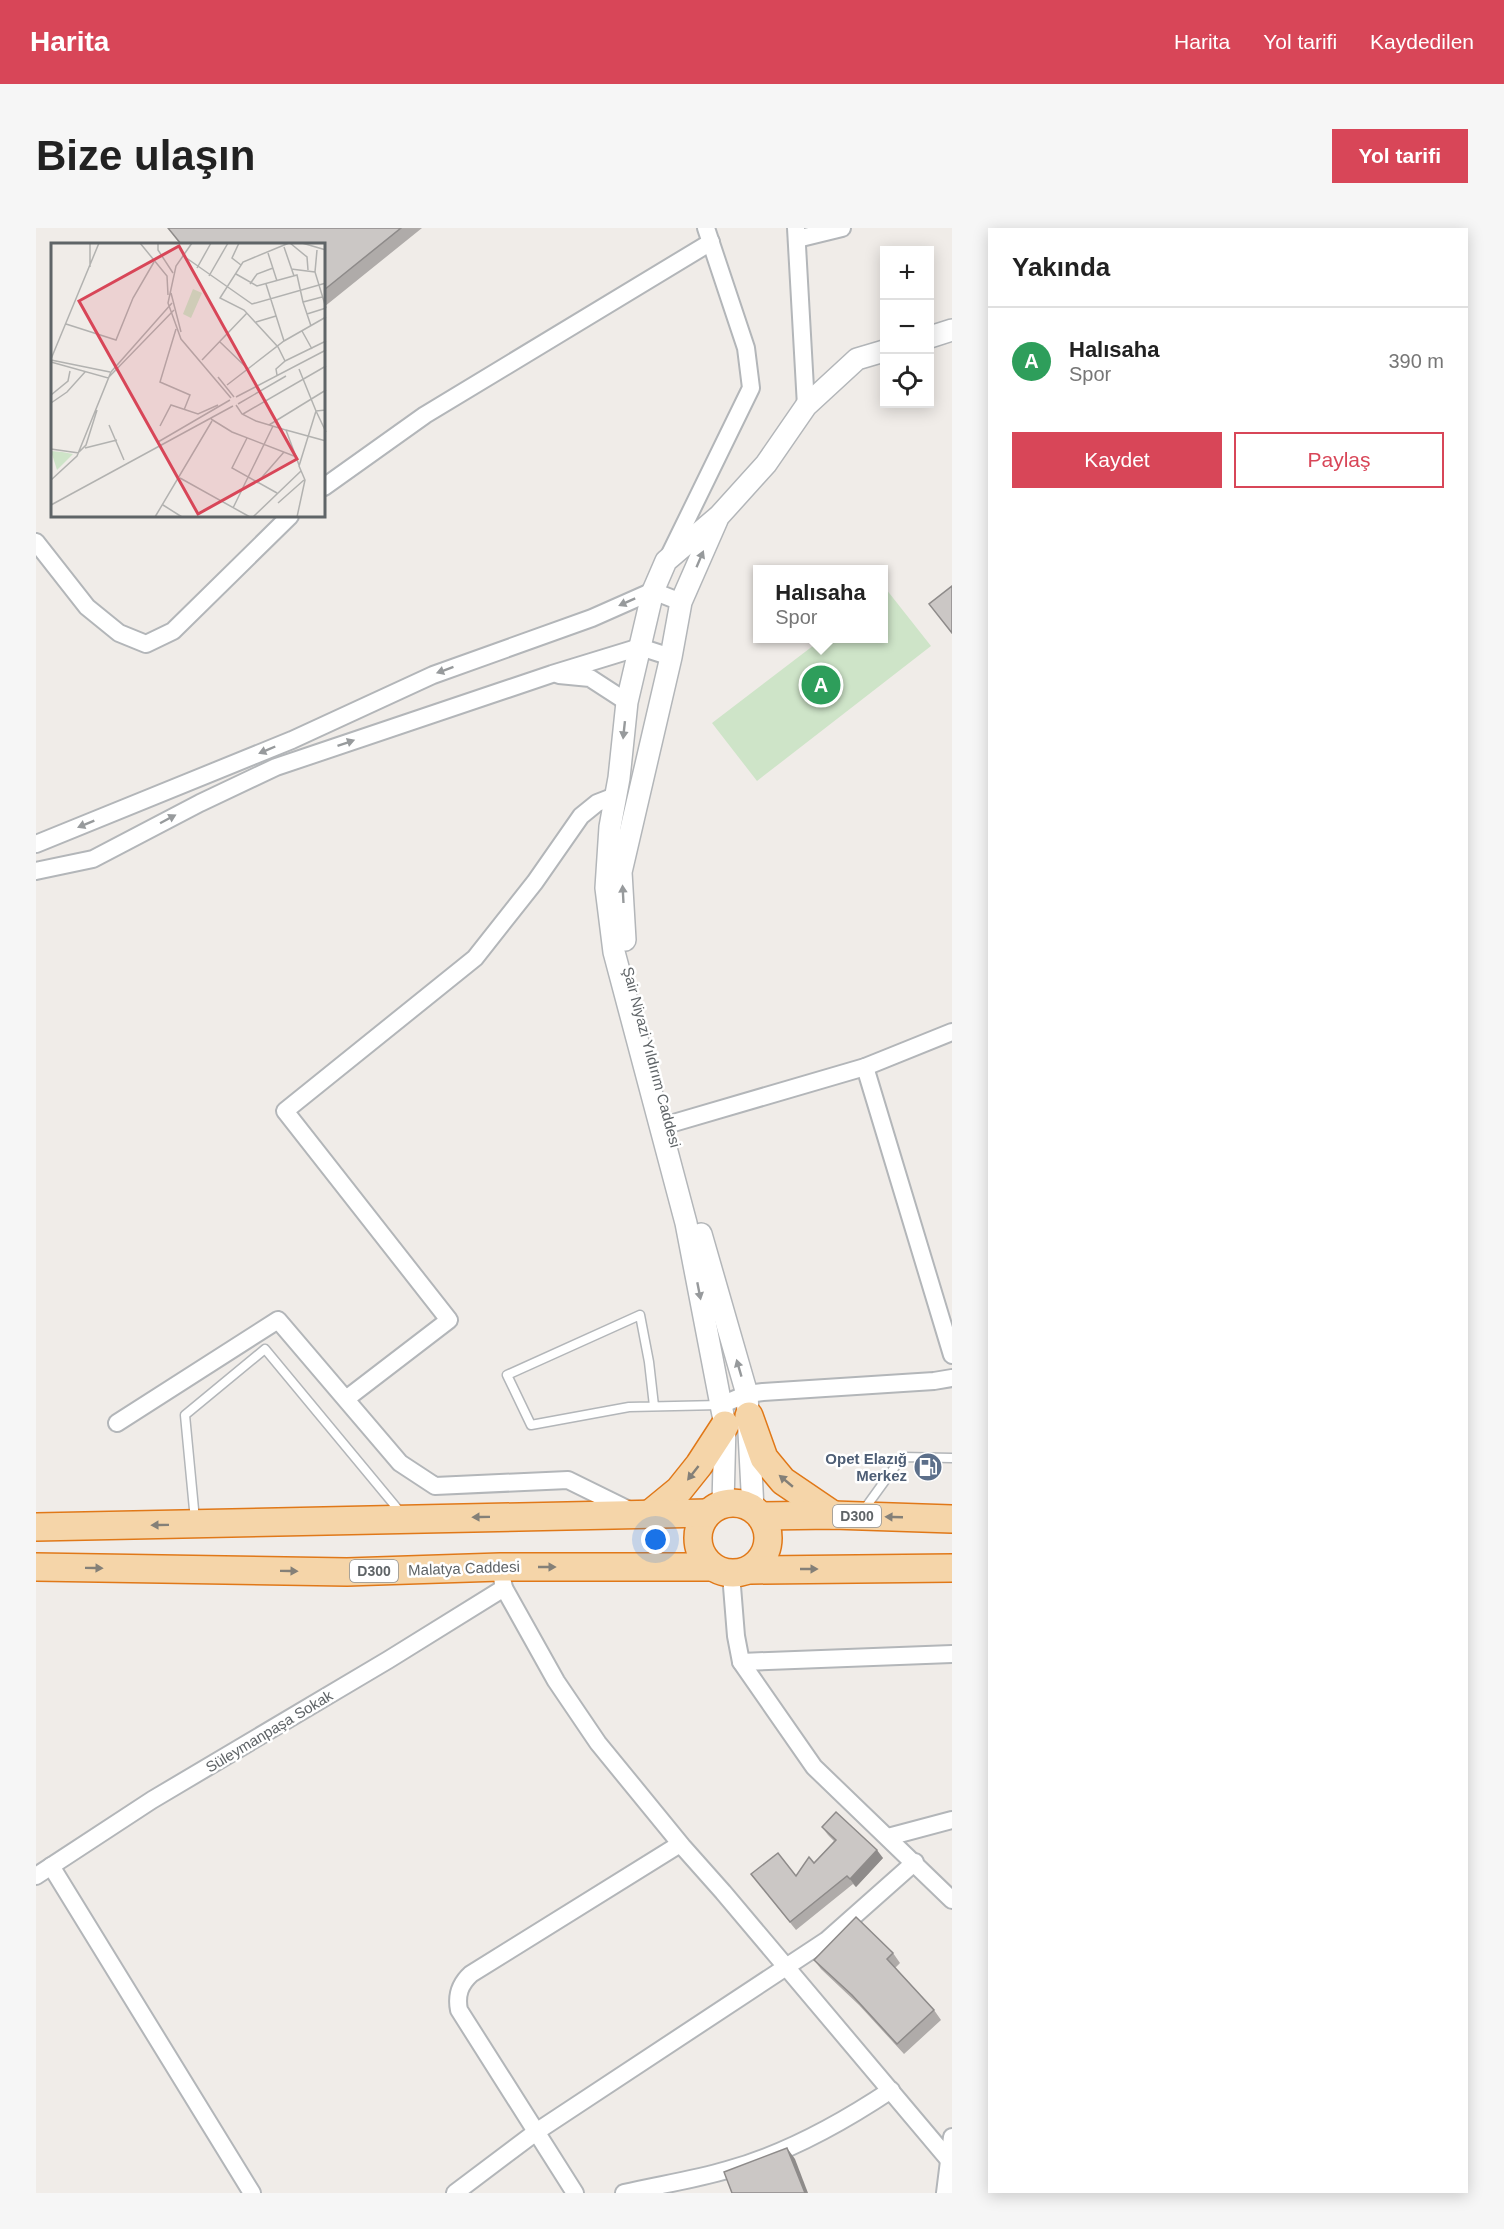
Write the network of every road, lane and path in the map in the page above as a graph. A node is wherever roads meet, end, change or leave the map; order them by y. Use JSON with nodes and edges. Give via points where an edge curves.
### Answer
{"nodes":[{"id":1,"x":842,"y":228,"type":"edge"},
{"id":2,"x":797,"y":234,"type":"edge"},
{"id":3,"x":708,"y":235,"type":"edge"},
{"id":4,"x":880,"y":352,"type":"edge"},
{"id":5,"x":806,"y":406,"type":"junction"},
{"id":6,"x":326,"y":486,"type":"edge"},
{"id":7,"x":718,"y":516,"type":"junction"},
{"id":8,"x":288,"y":518,"type":"edge"},
{"id":9,"x":36,"y":542,"type":"edge"},
{"id":10,"x":666,"y":561,"type":"junction"},
{"id":11,"x":653,"y":591,"type":"junction"},
{"id":12,"x":681,"y":602,"type":"junction"},
{"id":13,"x":640,"y":647,"type":"junction"},
{"id":14,"x":671,"y":657,"type":"junction"},
{"id":15,"x":552,"y":674,"type":"junction"},
{"id":16,"x":627,"y":702,"type":"junction"},
{"id":17,"x":615,"y":796,"type":"junction"},
{"id":18,"x":36,"y":844,"type":"edge"},
{"id":19,"x":36,"y":871,"type":"edge"},
{"id":20,"x":952,"y":1032,"type":"edge"},
{"id":21,"x":865,"y":1067,"type":"junction"},
{"id":22,"x":670,"y":1124,"type":"junction"},
{"id":23,"x":952,"y":1355,"type":"edge"},
{"id":24,"x":952,"y":1378,"type":"edge"},
{"id":25,"x":346,"y":1399,"type":"junction"},
{"id":26,"x":654,"y":1406,"type":"junction"},
{"id":27,"x":736,"y":1410,"type":"junction"},
{"id":28,"x":117,"y":1423,"type":"dead end"},
{"id":29,"x":952,"y":1458,"type":"edge"},
{"id":30,"x":715,"y":1509,"type":"junction"},
{"id":31,"x":644,"y":1513,"type":"junction"},
{"id":32,"x":757,"y":1513,"type":"junction"},
{"id":33,"x":846,"y":1516,"type":"junction"},
{"id":34,"x":406,"y":1519,"type":"junction"},
{"id":35,"x":952,"y":1519,"type":"edge"},
{"id":36,"x":196,"y":1524,"type":"junction"},
{"id":37,"x":36,"y":1527,"type":"edge"},
{"id":38,"x":36,"y":1567,"type":"edge"},
{"id":39,"x":952,"y":1568,"type":"edge"},
{"id":40,"x":731,"y":1570,"type":"junction"},
{"id":41,"x":502,"y":1577,"type":"junction"},
{"id":42,"x":952,"y":1654,"type":"edge"},
{"id":43,"x":741,"y":1662,"type":"junction"},
{"id":44,"x":952,"y":1820,"type":"edge"},
{"id":45,"x":888,"y":1837,"type":"junction"},
{"id":46,"x":680,"y":1844,"type":"junction"},
{"id":47,"x":915,"y":1862,"type":"junction"},
{"id":48,"x":51,"y":1866,"type":"junction"},
{"id":49,"x":36,"y":1876,"type":"edge"},
{"id":50,"x":952,"y":1900,"type":"edge"},
{"id":51,"x":787,"y":1967,"type":"junction"},
{"id":52,"x":891,"y":2090,"type":"junction"},
{"id":53,"x":536,"y":2132,"type":"junction"},
{"id":54,"x":952,"y":2137,"type":"edge"},
{"id":55,"x":949,"y":2160,"type":"junction"},
{"id":56,"x":252,"y":2193,"type":"edge"},
{"id":57,"x":455,"y":2193,"type":"edge"},
{"id":58,"x":574,"y":2193,"type":"edge"},
{"id":59,"x":624,"y":2193,"type":"edge"},
{"id":60,"x":945,"y":2193,"type":"edge"}],
"edges":[{"from":1,"to":2,"type":"street"},
{"from":2,"to":5,"type":"street"},
{"from":3,"to":6,"type":"street","via":[[425,415]]},
{"from":3,"to":10,"type":"street","via":[[746,348],[751,388]]},
{"from":4,"to":5,"type":"street","via":[[857,359]]},
{"from":5,"to":7,"type":"street","via":[[766,464]]},
{"from":7,"to":10,"type":"street"},
{"from":12,"to":7,"type":"street","name":"Şair Niyazi Yıldırım Caddesi","one_way":true},
{"from":8,"to":9,"type":"street","via":[[174,631],[146,644],[118,633],[87,607]]},
{"from":10,"to":11,"type":"street"},
{"from":11,"to":12,"type":"street"},
{"from":11,"to":13,"type":"street"},
{"from":11,"to":18,"type":"street","one_way":true,"via":[[592,618],[433,675],[292,740]]},
{"from":12,"to":14,"type":"street","name":"Şair Niyazi Yıldırım Caddesi"},
{"from":13,"to":14,"type":"street"},
{"from":13,"to":15,"type":"street"},
{"from":13,"to":16,"type":"street"},
{"from":22,"to":14,"type":"street","name":"Şair Niyazi Yıldırım Caddesi","one_way":true,"via":[[627,962],[621,872]]},
{"from":15,"to":16,"type":"street","via":[[590,678]]},
{"from":19,"to":15,"type":"street","one_way":true,"via":[[93,859],[276,767]]},
{"from":16,"to":17,"type":"street","one_way":true},
{"from":17,"to":25,"type":"street","via":[[597,803],[581,816],[475,958],[285,1111],[449,1320]]},
{"from":17,"to":27,"type":"street","one_way":true,"via":[[606,888],[614,952]]},
{"from":20,"to":21,"type":"street"},
{"from":21,"to":22,"type":"street"},
{"from":21,"to":23,"type":"street"},
{"from":27,"to":22,"type":"street","name":"Şair Niyazi Yıldırım Caddesi","one_way":true},
{"from":24,"to":27,"type":"street","via":[[763,1392]]},
{"from":25,"to":28,"type":"street","via":[[278,1320]]},
{"from":25,"to":31,"type":"street","via":[[400,1463],[435,1486],[568,1480]]},
{"from":26,"to":26,"type":"lane","via":[[531,1425],[507,1375],[640,1316]]},
{"from":26,"to":27,"type":"lane"},
{"from":27,"to":30,"type":"street"},
{"from":27,"to":31,"type":"highway","one_way":true,"via":[[679,1490]]},
{"from":27,"to":32,"type":"street","name":"Şair Niyazi Yıldırım Caddesi"},
{"from":33,"to":27,"type":"highway","one_way":true,"via":[[783,1481],[764,1458]]},
{"from":29,"to":33,"type":"lane","via":[[902,1457]]},
{"from":30,"to":31,"type":"highway"},
{"from":30,"to":32,"type":"highway","via":[[739,1503]]},
{"from":30,"to":40,"type":"highway","via":[[701,1523],[699,1547],[704,1558]]},
{"from":31,"to":34,"type":"highway","one_way":true},
{"from":32,"to":33,"type":"highway","number":"D300"},
{"from":32,"to":40,"type":"highway","via":[[769,1535],[768,1545],[759,1563]]},
{"from":35,"to":33,"type":"highway","number":"D300","one_way":true},
{"from":34,"to":36,"type":"highway"},
{"from":34,"to":36,"type":"lane","via":[[265,1349],[185,1415]]},
{"from":36,"to":37,"type":"highway","one_way":true},
{"from":38,"to":41,"type":"highway","name":"Malatya Caddesi","number":"D300","one_way":true},
{"from":40,"to":39,"type":"highway","name":"Malatya Caddesi","number":"D300","one_way":true},
{"from":41,"to":40,"type":"highway","name":"Malatya Caddesi","number":"D300","one_way":true},
{"from":40,"to":43,"type":"street"},
{"from":41,"to":46,"type":"street","via":[[556,1681],[598,1743]]},
{"from":41,"to":48,"type":"street","name":"Süleymanpaşa Sokak","via":[[388,1660],[152,1800]]},
{"from":42,"to":43,"type":"street"},
{"from":43,"to":45,"type":"street","via":[[814,1767]]},
{"from":44,"to":45,"type":"street"},
{"from":45,"to":47,"type":"street"},
{"from":46,"to":51,"type":"street"},
{"from":46,"to":53,"type":"street","via":[[471,1974],[461,1985],[459,2010]]},
{"from":47,"to":50,"type":"street"},
{"from":47,"to":51,"type":"street","via":[[827,1940]]},
{"from":48,"to":49,"type":"street","name":"Süleymanpaşa Sokak"},
{"from":48,"to":56,"type":"street"},
{"from":51,"to":52,"type":"street"},
{"from":51,"to":53,"type":"street"},
{"from":52,"to":55,"type":"street"},
{"from":52,"to":59,"type":"street","via":[[845,2120],[799,2143],[728,2170]]},
{"from":53,"to":57,"type":"street"},
{"from":53,"to":58,"type":"street"},
{"from":54,"to":55,"type":"street"},
{"from":55,"to":60,"type":"street"}]}
